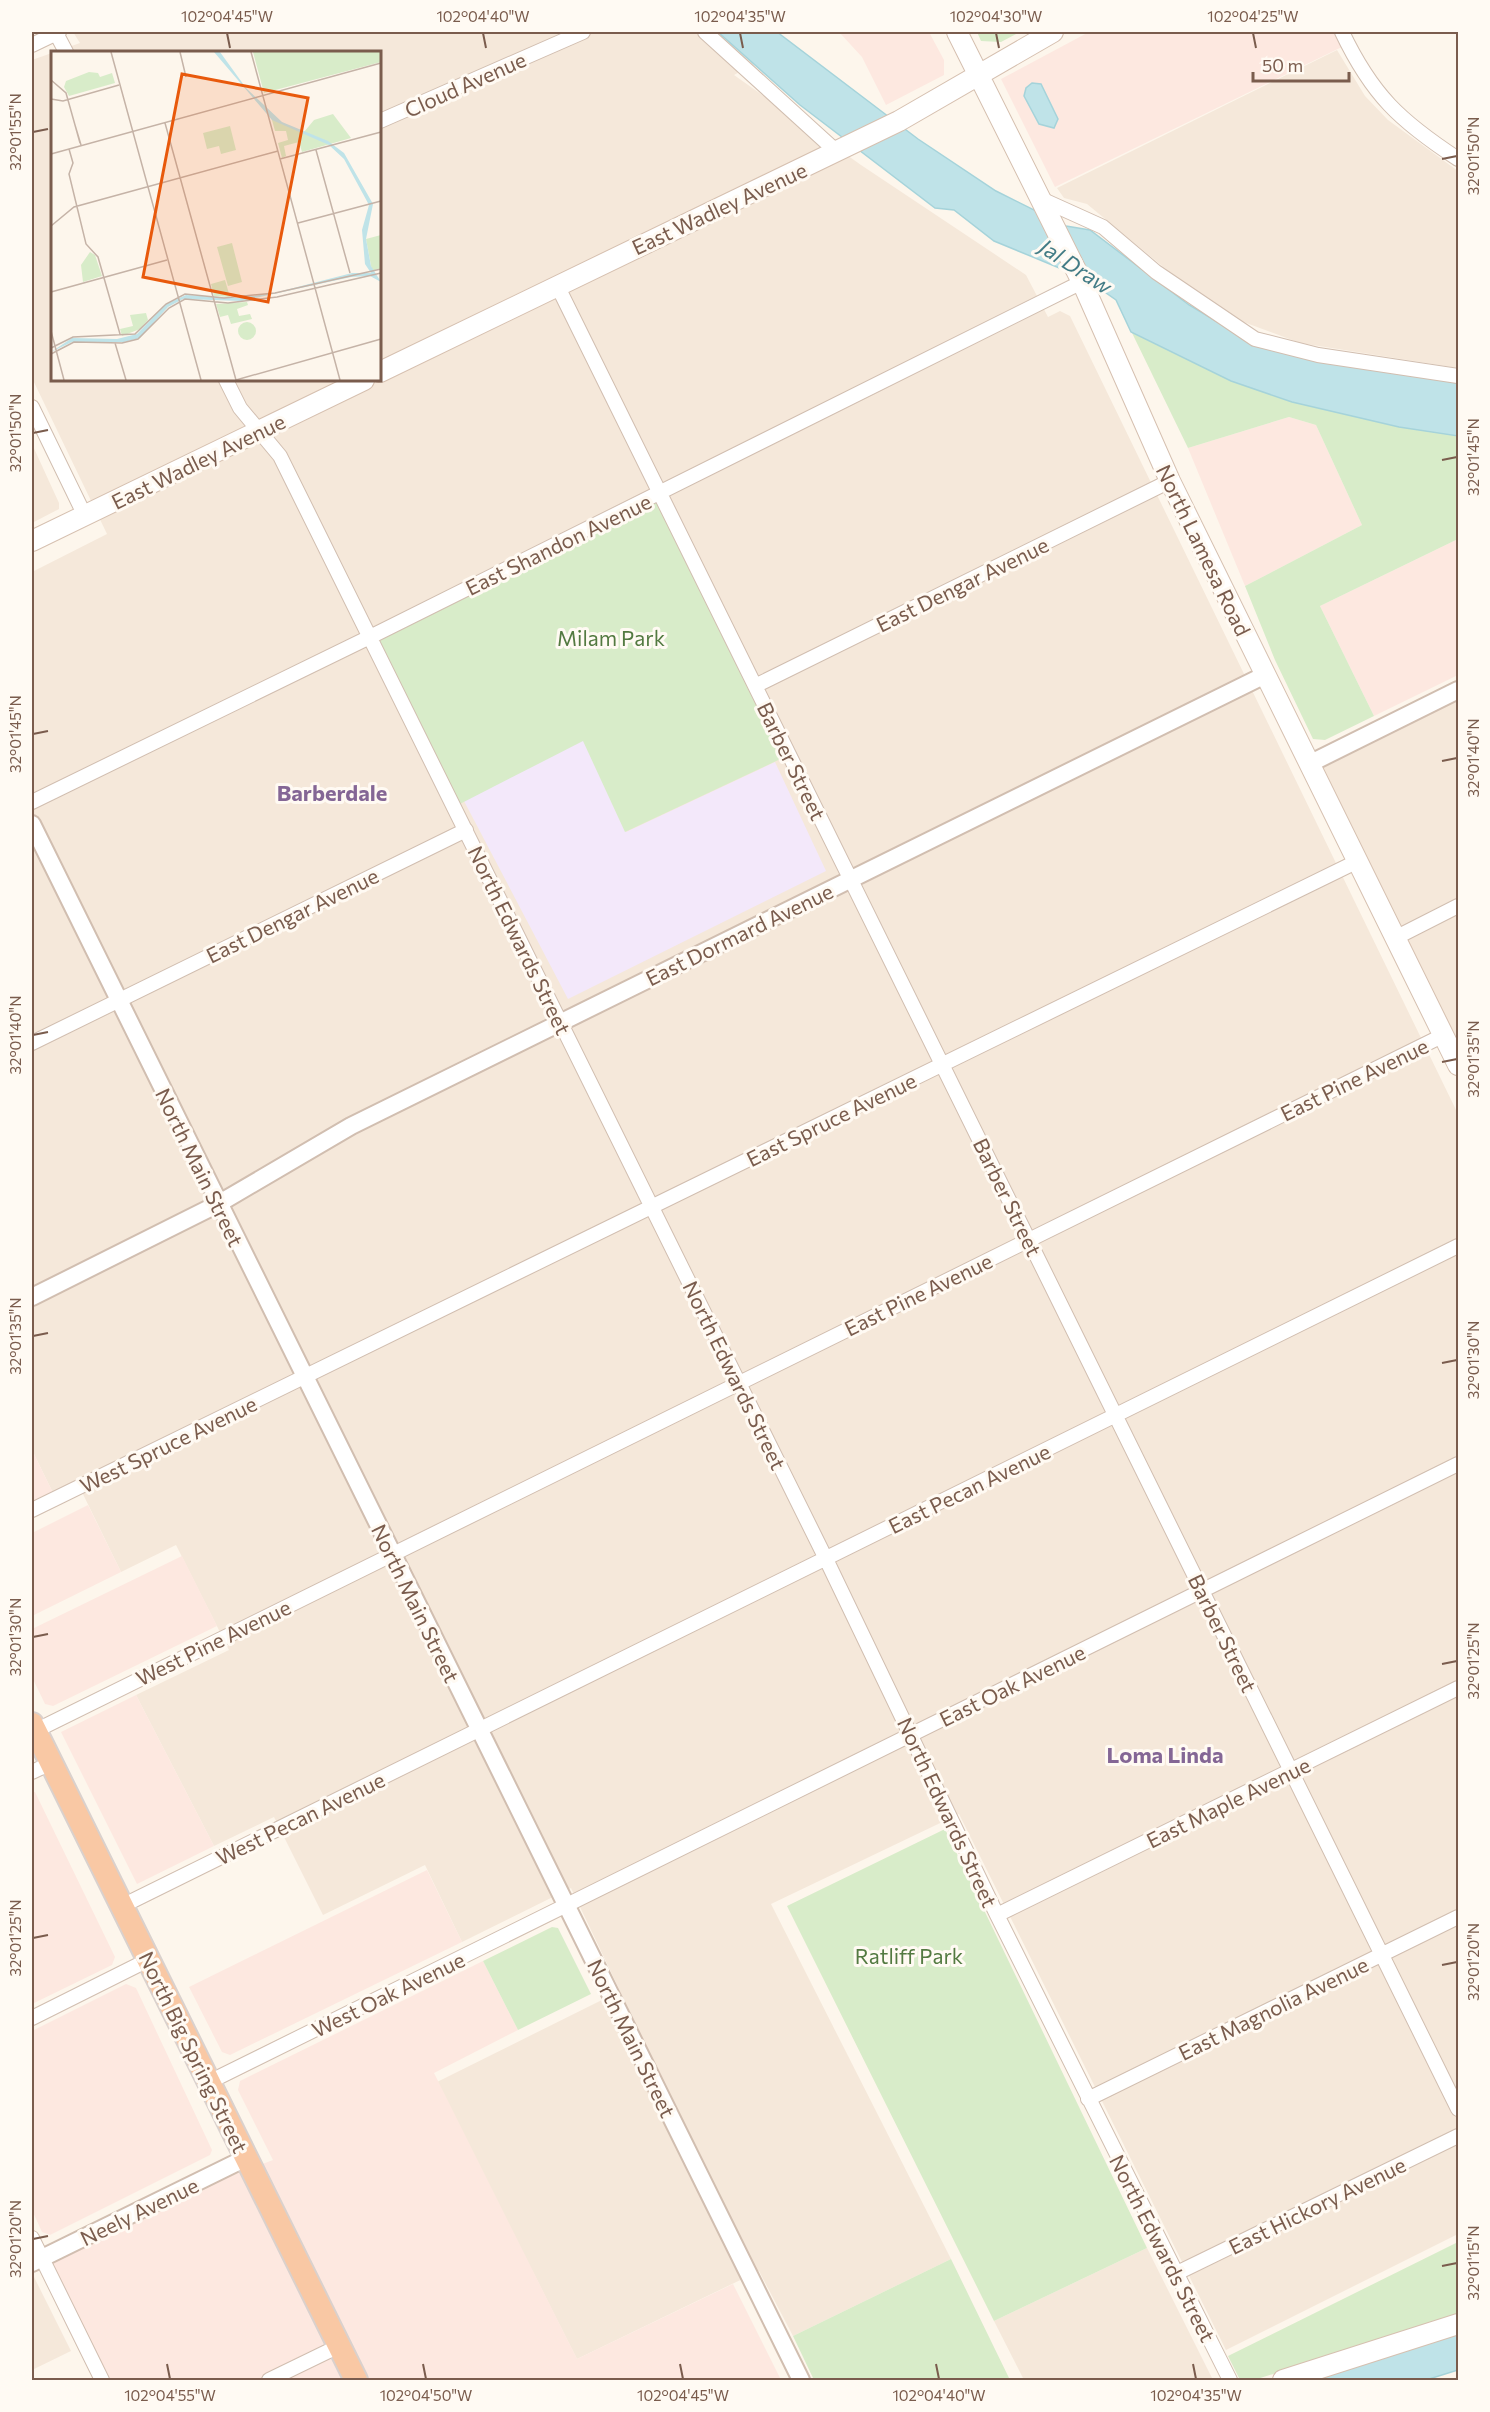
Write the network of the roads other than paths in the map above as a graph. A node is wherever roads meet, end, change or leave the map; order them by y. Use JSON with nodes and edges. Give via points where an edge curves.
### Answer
{"nodes":[{"id":1,"x":56,"y":32,"type":"edge"},
{"id":2,"x":583,"y":32,"type":"edge"},
{"id":3,"x":705,"y":32,"type":"edge"},
{"id":4,"x":957,"y":32,"type":"edge"},
{"id":5,"x":1053,"y":32,"type":"edge"},
{"id":6,"x":1342,"y":32,"type":"edge"},
{"id":7,"x":32,"y":45,"type":"edge"},
{"id":8,"x":66,"y":51,"type":"edge"},
{"id":9,"x":978,"y":75,"type":"junction"},
{"id":10,"x":381,"y":121,"type":"edge"},
{"id":11,"x":837,"y":152,"type":"junction"},
{"id":12,"x":1458,"y":159,"type":"edge"},
{"id":13,"x":1041,"y":200,"type":"junction"},
{"id":14,"x":1082,"y":282,"type":"junction"},
{"id":15,"x":557,"y":285,"type":"junction"},
{"id":16,"x":381,"y":372,"type":"edge"},
{"id":17,"x":1458,"y":376,"type":"edge"},
{"id":18,"x":226,"y":381,"type":"edge"},
{"id":19,"x":362,"y":381,"type":"edge"},
{"id":20,"x":32,"y":407,"type":"edge"},
{"id":21,"x":260,"y":431,"type":"junction"},
{"id":22,"x":1170,"y":482,"type":"junction"},
{"id":23,"x":659,"y":493,"type":"junction"},
{"id":24,"x":85,"y":516,"type":"junction"},
{"id":25,"x":32,"y":541,"type":"edge"},
{"id":26,"x":370,"y":637,"type":"junction"},
{"id":27,"x":1265,"y":675,"type":"junction"},
{"id":28,"x":755,"y":686,"type":"junction"},
{"id":29,"x":1458,"y":690,"type":"edge"},
{"id":30,"x":1309,"y":764,"type":"junction"},
{"id":31,"x":32,"y":802,"type":"edge"},
{"id":32,"x":32,"y":824,"type":"edge"},
{"id":33,"x":466,"y":830,"type":"junction"},
{"id":34,"x":1358,"y":861,"type":"junction"},
{"id":35,"x":850,"y":879,"type":"junction"},
{"id":36,"x":1458,"y":906,"type":"edge"},
{"id":37,"x":1397,"y":937,"type":"junction"},
{"id":38,"x":118,"y":1000,"type":"junction"},
{"id":39,"x":561,"y":1022,"type":"junction"},
{"id":40,"x":1444,"y":1035,"type":"junction"},
{"id":41,"x":32,"y":1043,"type":"edge"},
{"id":42,"x":942,"y":1064,"type":"junction"},
{"id":43,"x":1458,"y":1065,"type":"edge"},
{"id":44,"x":218,"y":1204,"type":"junction"},
{"id":45,"x":651,"y":1207,"type":"junction"},
{"id":46,"x":1028,"y":1239,"type":"junction"},
{"id":47,"x":1458,"y":1246,"type":"edge"},
{"id":48,"x":32,"y":1297,"type":"edge"},
{"id":49,"x":304,"y":1378,"type":"junction"},
{"id":50,"x":739,"y":1383,"type":"junction"},
{"id":51,"x":1116,"y":1416,"type":"junction"},
{"id":52,"x":1458,"y":1464,"type":"edge"},
{"id":53,"x":32,"y":1510,"type":"edge"},
{"id":54,"x":392,"y":1554,"type":"junction"},
{"id":55,"x":826,"y":1559,"type":"junction"},
{"id":56,"x":1202,"y":1591,"type":"junction"},
{"id":57,"x":1458,"y":1688,"type":"edge"},
{"id":58,"x":33,"y":1727,"type":"edge"},
{"id":59,"x":479,"y":1731,"type":"junction"},
{"id":60,"x":912,"y":1735,"type":"junction"},
{"id":61,"x":41,"y":1767,"type":"edge"},
{"id":62,"x":1291,"y":1771,"type":"junction"},
{"id":63,"x":566,"y":1905,"type":"junction"},
{"id":64,"x":122,"y":1906,"type":"junction"},
{"id":65,"x":997,"y":1915,"type":"junction"},
{"id":66,"x":1458,"y":1917,"type":"edge"},
{"id":67,"x":1382,"y":1954,"type":"junction"},
{"id":68,"x":148,"y":1960,"type":"junction"},
{"id":69,"x":32,"y":2018,"type":"edge"},
{"id":70,"x":209,"y":2082,"type":"junction"},
{"id":71,"x":1088,"y":2099,"type":"junction"},
{"id":72,"x":1458,"y":2109,"type":"edge"},
{"id":73,"x":1458,"y":2136,"type":"edge"},
{"id":74,"x":246,"y":2158,"type":"junction"},
{"id":75,"x":32,"y":2238,"type":"edge"},
{"id":76,"x":36,"y":2261,"type":"edge"},
{"id":77,"x":1175,"y":2274,"type":"junction"},
{"id":78,"x":1458,"y":2324,"type":"edge"},
{"id":79,"x":339,"y":2346,"type":"junction"},
{"id":80,"x":102,"y":2380,"type":"edge"},
{"id":81,"x":269,"y":2380,"type":"edge"},
{"id":82,"x":356,"y":2380,"type":"edge"},
{"id":83,"x":801,"y":2380,"type":"edge"},
{"id":84,"x":1230,"y":2380,"type":"edge"},
{"id":85,"x":1283,"y":2380,"type":"edge"}],
"edges":[{"from":1,"to":7,"type":"street"},
{"from":1,"to":8,"type":"street"},
{"from":2,"to":10,"type":"street","name":"Cloud Avenue"},
{"from":3,"to":11,"type":"street"},
{"from":4,"to":9,"type":"main road","name":"North Lamesa Road"},
{"from":5,"to":9,"type":"main road","name":"East Wadley Avenue"},
{"from":6,"to":12,"type":"street","via":[[1358,65],[1392,109]]},
{"from":9,"to":11,"type":"main road","name":"East Wadley Avenue"},
{"from":9,"to":13,"type":"main road","name":"North Lamesa Road"},
{"from":11,"to":15,"type":"main road","name":"East Wadley Avenue"},
{"from":13,"to":14,"type":"main road","name":"North Lamesa Road"},
{"from":13,"to":17,"type":"street","via":[[1103,227],[1156,272],[1255,339],[1317,355]]},
{"from":14,"to":22,"type":"main road","name":"North Lamesa Road"},
{"from":14,"to":23,"type":"street","name":"East Shandon Avenue"},
{"from":15,"to":16,"type":"main road","name":"East Wadley Avenue"},
{"from":15,"to":23,"type":"street","name":"Barber Street"},
{"from":18,"to":21,"type":"street","name":"North Edwards Street","via":[[240,408]]},
{"from":19,"to":21,"type":"main road","name":"East Wadley Avenue"},
{"from":20,"to":24,"type":"street"},
{"from":21,"to":24,"type":"main road","name":"East Wadley Avenue"},
{"from":21,"to":26,"type":"street","name":"North Edwards Street","via":[[280,456]]},
{"from":22,"to":27,"type":"main road","name":"North Lamesa Road"},
{"from":22,"to":28,"type":"street","name":"East Dengar Avenue"},
{"from":23,"to":26,"type":"street","name":"East Shandon Avenue"},
{"from":23,"to":28,"type":"street","name":"Barber Street"},
{"from":24,"to":25,"type":"main road","name":"East Wadley Avenue"},
{"from":26,"to":31,"type":"street","name":"East Shandon Avenue"},
{"from":26,"to":33,"type":"street","name":"North Edwards Street"},
{"from":27,"to":30,"type":"main road","name":"North Lamesa Road"},
{"from":27,"to":35,"type":"street","name":"East Dormard Avenue"},
{"from":28,"to":35,"type":"street","name":"Barber Street"},
{"from":29,"to":30,"type":"street"},
{"from":30,"to":34,"type":"main road","name":"North Lamesa Road"},
{"from":32,"to":38,"type":"street","name":"North Main Street"},
{"from":33,"to":38,"type":"street","name":"East Dengar Avenue"},
{"from":33,"to":39,"type":"street","name":"North Edwards Street"},
{"from":34,"to":37,"type":"main road","name":"North Lamesa Road"},
{"from":34,"to":42,"type":"street","name":"East Spruce Avenue"},
{"from":35,"to":39,"type":"street","name":"East Dormard Avenue"},
{"from":35,"to":42,"type":"street","name":"Barber Street"},
{"from":36,"to":37,"type":"street"},
{"from":37,"to":40,"type":"main road","name":"North Lamesa Road"},
{"from":38,"to":41,"type":"street","name":"East Dengar Avenue"},
{"from":38,"to":44,"type":"street","name":"North Main Street"},
{"from":39,"to":44,"type":"street","name":"East Dormard Avenue","via":[[351,1126]]},
{"from":39,"to":45,"type":"street","name":"North Edwards Street"},
{"from":40,"to":43,"type":"main road","name":"North Lamesa Road"},
{"from":40,"to":46,"type":"street","name":"East Pine Avenue"},
{"from":42,"to":45,"type":"street","name":"East Spruce Avenue"},
{"from":42,"to":46,"type":"street","name":"Barber Street"},
{"from":44,"to":48,"type":"street","name":"East Dormard Avenue"},
{"from":44,"to":49,"type":"street","name":"North Main Street"},
{"from":45,"to":49,"type":"street","name":"East Spruce Avenue"},
{"from":45,"to":50,"type":"street","name":"North Edwards Street"},
{"from":46,"to":50,"type":"street","name":"East Pine Avenue"},
{"from":46,"to":51,"type":"street","name":"Barber Street"},
{"from":47,"to":51,"type":"street","name":"East Pecan Avenue"},
{"from":49,"to":53,"type":"street","name":"West Spruce Avenue"},
{"from":49,"to":54,"type":"street","name":"North Main Street"},
{"from":50,"to":54,"type":"street","name":"East Pine Avenue"},
{"from":50,"to":55,"type":"street","name":"North Edwards Street"},
{"from":51,"to":55,"type":"street","name":"East Pecan Avenue"},
{"from":51,"to":56,"type":"street","name":"Barber Street"},
{"from":52,"to":56,"type":"street","name":"East Oak Avenue"},
{"from":54,"to":58,"type":"street","name":"West Pine Avenue"},
{"from":54,"to":59,"type":"street","name":"North Main Street"},
{"from":55,"to":59,"type":"street","name":"East Pecan Avenue"},
{"from":55,"to":60,"type":"street","name":"North Edwards Street"},
{"from":56,"to":60,"type":"street","name":"East Oak Avenue"},
{"from":56,"to":62,"type":"street","name":"Barber Street"},
{"from":57,"to":62,"type":"street","name":"East Maple Avenue"},
{"from":58,"to":61,"type":"highway","name":"North Big Spring Street"},
{"from":59,"to":63,"type":"street","name":"North Main Street"},
{"from":59,"to":64,"type":"street","name":"West Pecan Avenue"},
{"from":60,"to":63,"type":"street","name":"East Oak Avenue"},
{"from":60,"to":65,"type":"street","name":"North Edwards Street"},
{"from":61,"to":64,"type":"highway","name":"North Big Spring Street"},
{"from":62,"to":65,"type":"street","name":"East Maple Avenue"},
{"from":62,"to":67,"type":"street","name":"Barber Street"},
{"from":63,"to":70,"type":"street","name":"West Oak Avenue"},
{"from":63,"to":83,"type":"street","name":"North Main Street"},
{"from":64,"to":68,"type":"highway","name":"North Big Spring Street"},
{"from":65,"to":71,"type":"street","name":"North Edwards Street"},
{"from":66,"to":67,"type":"street","name":"East Magnolia Avenue"},
{"from":67,"to":71,"type":"street","name":"East Magnolia Avenue"},
{"from":67,"to":72,"type":"street","name":"Barber Street"},
{"from":68,"to":69,"type":"street"},
{"from":68,"to":70,"type":"highway","name":"North Big Spring Street"},
{"from":70,"to":74,"type":"highway","name":"North Big Spring Street"},
{"from":71,"to":77,"type":"street","name":"North Edwards Street"},
{"from":73,"to":77,"type":"street","name":"East Hickory Avenue"},
{"from":74,"to":76,"type":"street","name":"Neely Avenue"},
{"from":74,"to":79,"type":"highway","name":"North Big Spring Street"},
{"from":75,"to":76,"type":"street"},
{"from":76,"to":80,"type":"street"},
{"from":77,"to":84,"type":"street","name":"North Edwards Street"},
{"from":78,"to":85,"type":"main road"},
{"from":79,"to":81,"type":"street"},
{"from":79,"to":82,"type":"highway","name":"North Big Spring Street"}]}
